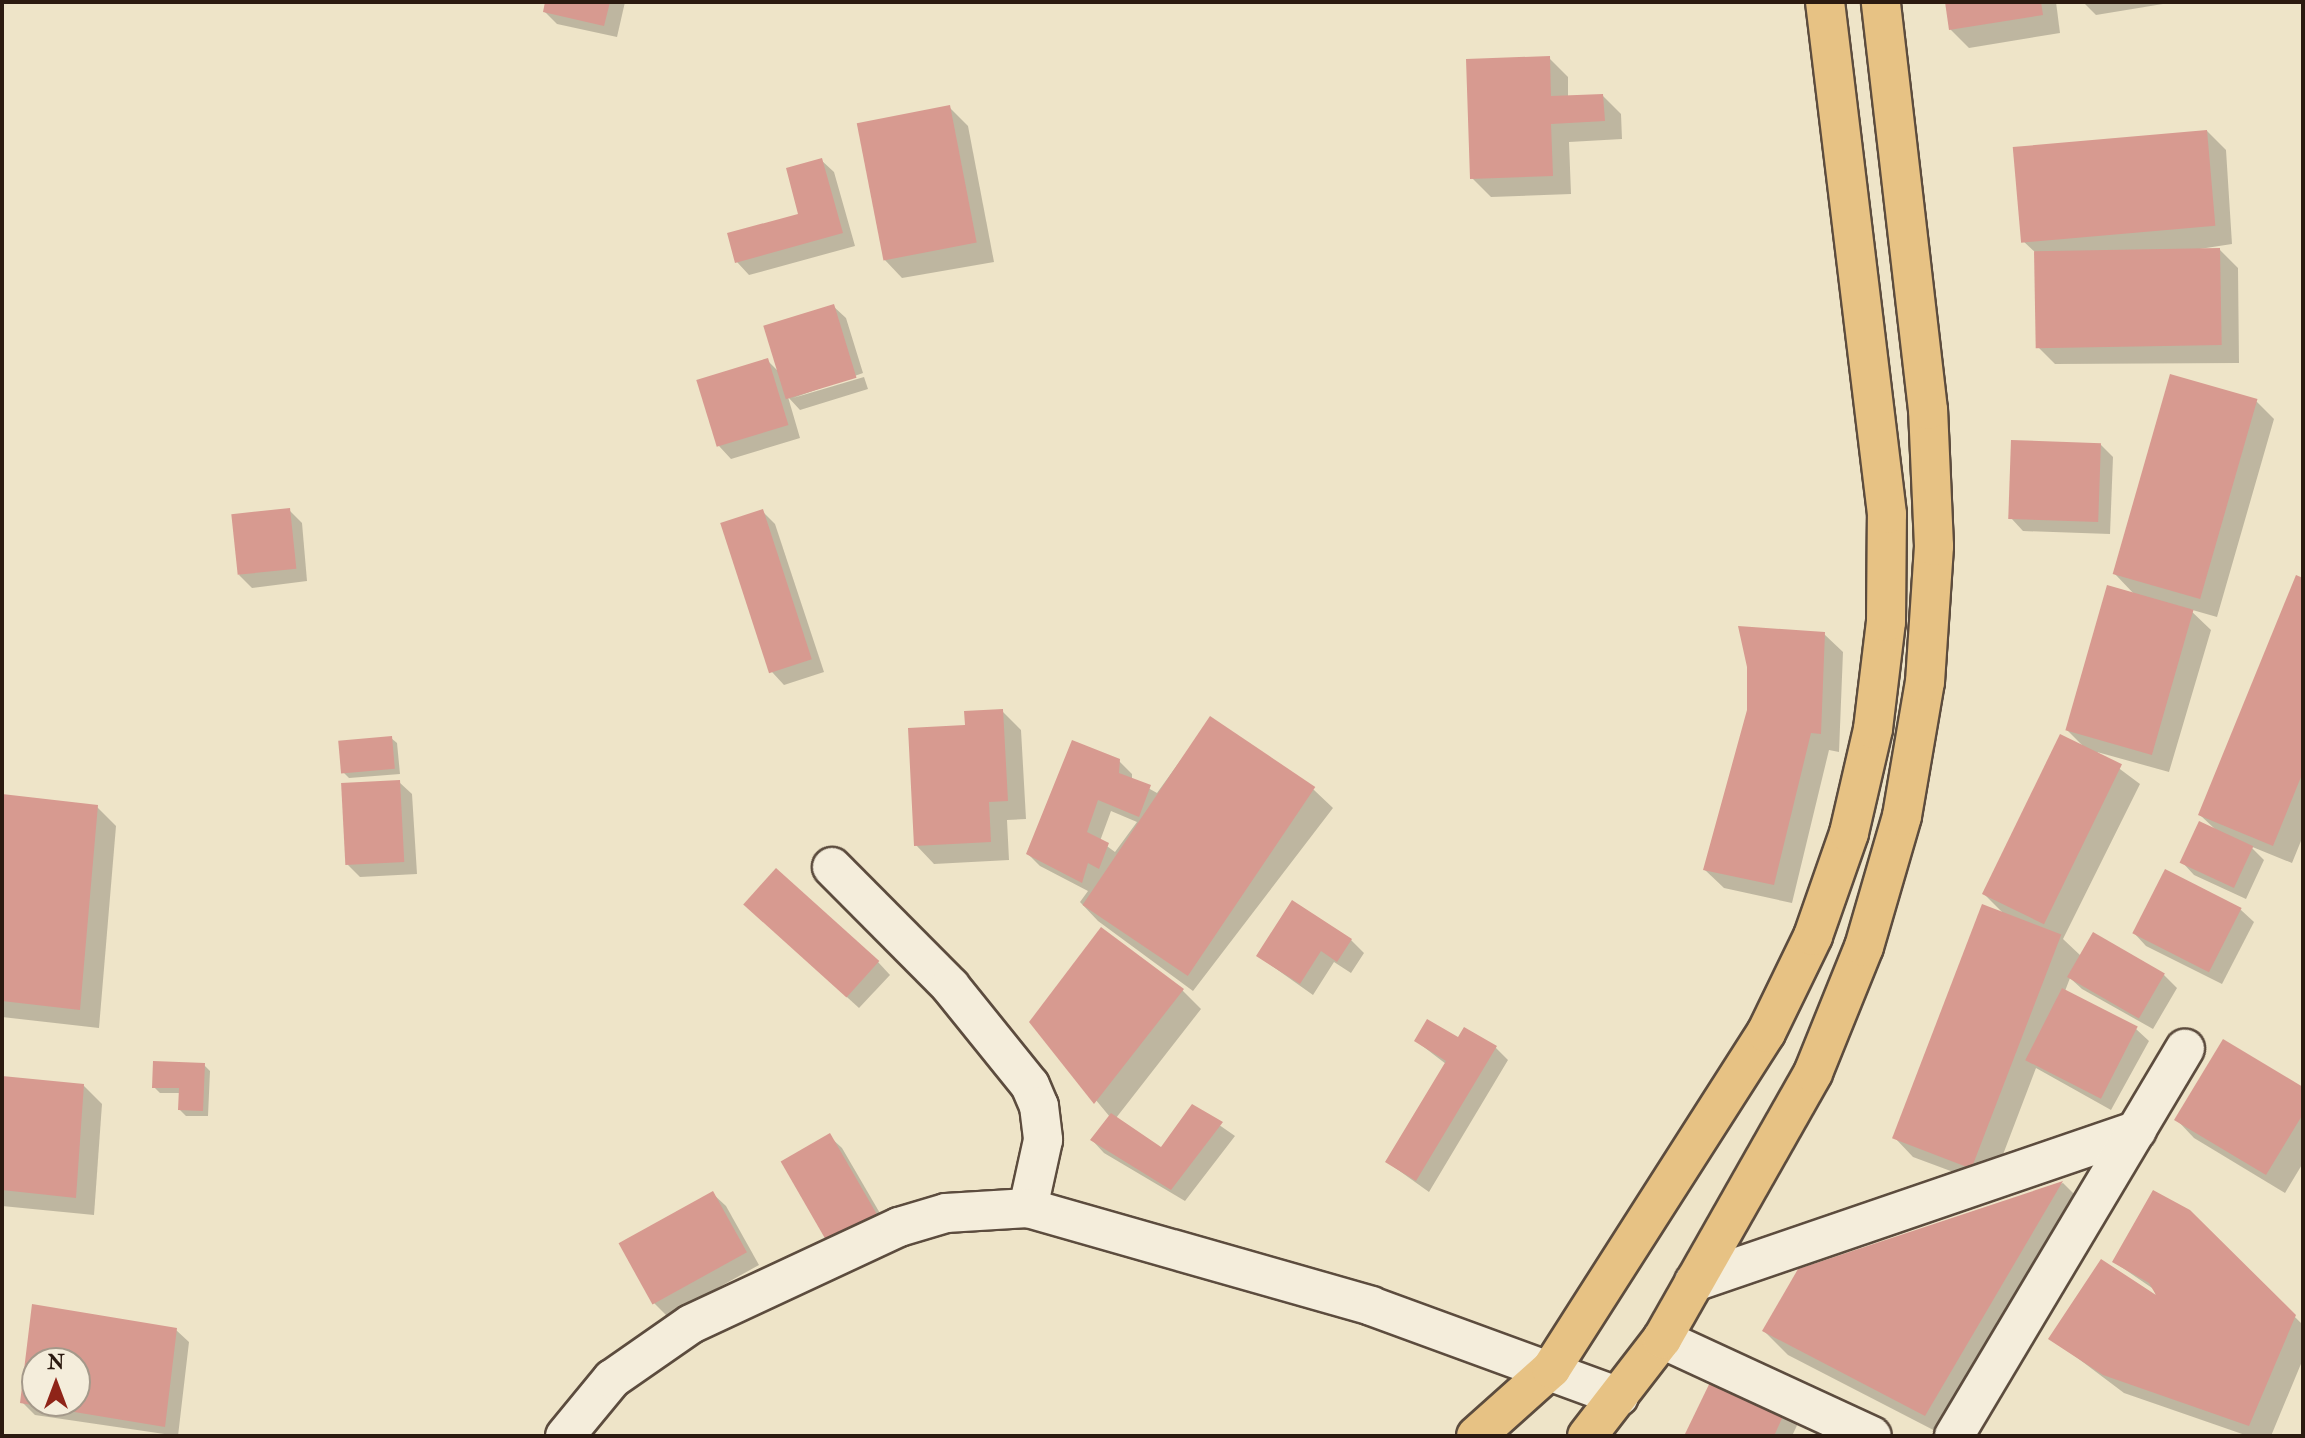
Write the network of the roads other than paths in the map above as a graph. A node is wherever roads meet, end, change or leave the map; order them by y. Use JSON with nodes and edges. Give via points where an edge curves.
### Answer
{"nodes":[{"id":1,"x":1825,"y":2,"type":"edge"},
{"id":2,"x":1881,"y":2,"type":"edge"},
{"id":3,"x":832,"y":867,"type":"dead end"},
{"id":4,"x":2185,"y":1049,"type":"dead end"},
{"id":5,"x":2137,"y":1130,"type":"junction"},
{"id":6,"x":1028,"y":1208,"type":"junction"},
{"id":7,"x":1694,"y":1282,"type":"junction"},
{"id":8,"x":1662,"y":1339,"type":"junction"},
{"id":9,"x":1551,"y":1369,"type":"junction"},
{"id":10,"x":1619,"y":1397,"type":"junction"},
{"id":11,"x":1478,"y":1435,"type":"edge"},
{"id":12,"x":565,"y":1436,"type":"edge"},
{"id":13,"x":1587,"y":1436,"type":"edge"},
{"id":14,"x":1872,"y":1436,"type":"edge"},
{"id":15,"x":1954,"y":1436,"type":"edge"}],
"edges":[{"from":1,"to":9,"type":"main road","via":[[1888,514],[1886,622],[1873,729],[1849,833],[1813,936],[1766,1033]]},
{"from":2,"to":7,"type":"main road","via":[[1928,410],[1934,546],[1925,682],[1902,816],[1864,947],[1813,1073]]},
{"from":3,"to":6,"type":"street","via":[[950,986],[1030,1085],[1039,1106],[1043,1140]]},
{"from":4,"to":5,"type":"street"},
{"from":5,"to":7,"type":"street"},
{"from":5,"to":15,"type":"street"},
{"from":6,"to":9,"type":"street","via":[[1371,1306]]},
{"from":6,"to":12,"type":"street","via":[[946,1213],[899,1227],[691,1324],[612,1379]]},
{"from":7,"to":8,"type":"main road"},
{"from":8,"to":10,"type":"main road"},
{"from":8,"to":14,"type":"street"},
{"from":9,"to":10,"type":"street"},
{"from":9,"to":11,"type":"main road"},
{"from":10,"to":13,"type":"main road"}]}
